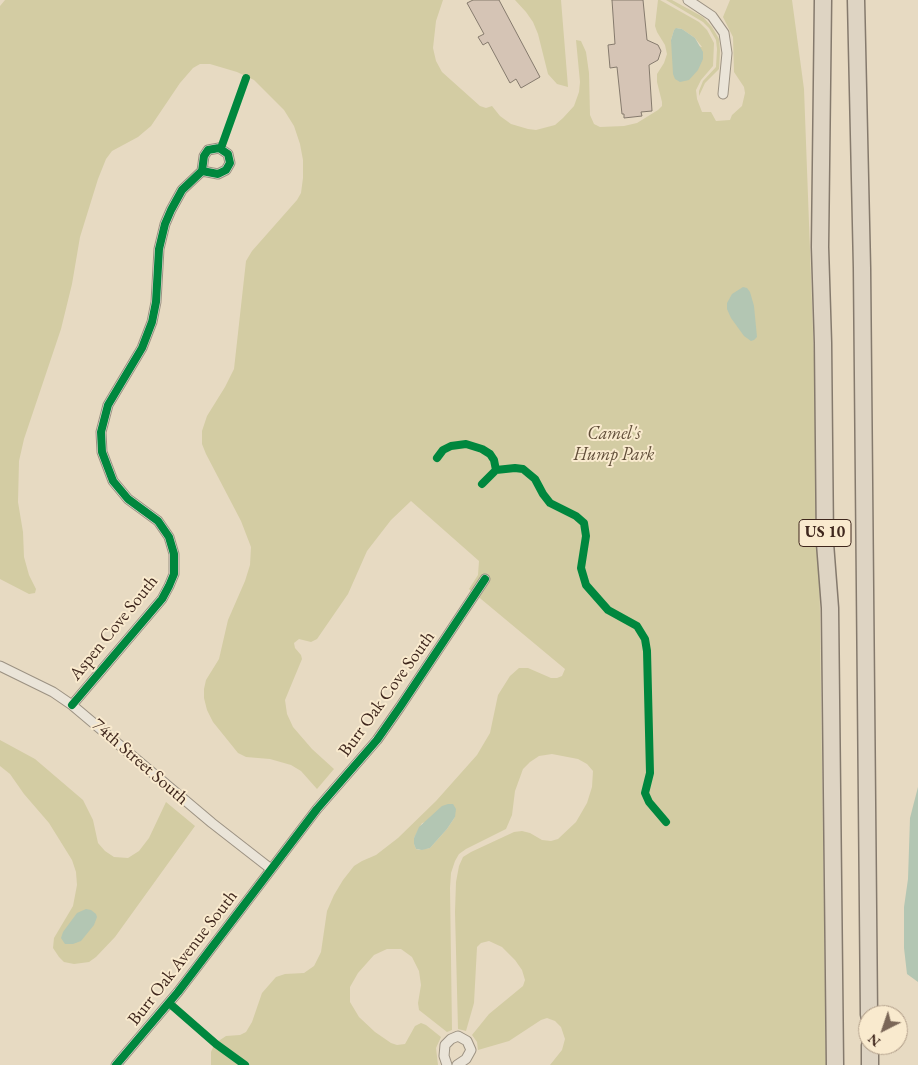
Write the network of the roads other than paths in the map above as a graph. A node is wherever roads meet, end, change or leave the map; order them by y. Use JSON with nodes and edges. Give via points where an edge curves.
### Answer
{"nodes":[{"id":1,"x":688,"y":0,"type":"edge"},
{"id":2,"x":823,"y":0,"type":"edge"},
{"id":3,"x":856,"y":0,"type":"edge"},
{"id":4,"x":724,"y":94,"type":"dead end"},
{"id":5,"x":202,"y":171,"type":"dead end"},
{"id":6,"x":485,"y":579,"type":"dead end"},
{"id":7,"x":0,"y":666,"type":"edge"},
{"id":8,"x":72,"y":705,"type":"junction"},
{"id":9,"x":272,"y":869,"type":"junction"},
{"id":10,"x":869,"y":1005,"type":"edge"},
{"id":11,"x":116,"y":1065,"type":"edge"},
{"id":12,"x":447,"y":1065,"type":"edge"},
{"id":13,"x":457,"y":1065,"type":"edge"},
{"id":14,"x":836,"y":1065,"type":"edge"}],
"edges":[{"from":1,"to":4,"type":"street","via":[[712,16],[724,32],[728,53]]},
{"from":2,"to":14,"type":"highway","number":"US 10","via":[[820,247],[825,543],[830,608]]},
{"from":3,"to":10,"type":"highway","number":"US 10","via":[[862,258]]},
{"from":5,"to":8,"type":"street","name":"Aspen Cove South","via":[[182,190],[168,217],[159,249],[152,322],[144,345],[108,405],[101,432],[102,452],[113,481],[128,499],[156,519],[169,537],[175,557],[174,574],[162,599]]},
{"from":6,"to":9,"type":"street","name":"Burr Oak Cove South","via":[[387,726],[317,809]]},
{"from":7,"to":8,"type":"street","name":"74th Street South"},
{"from":8,"to":9,"type":"street","name":"74th Street South"},
{"from":9,"to":11,"type":"street","name":"Burr Oak Avenue South","via":[[182,987]]},
{"from":12,"to":13,"type":"street","via":[[445,1045],[458,1036],[468,1041],[470,1050]]}]}
